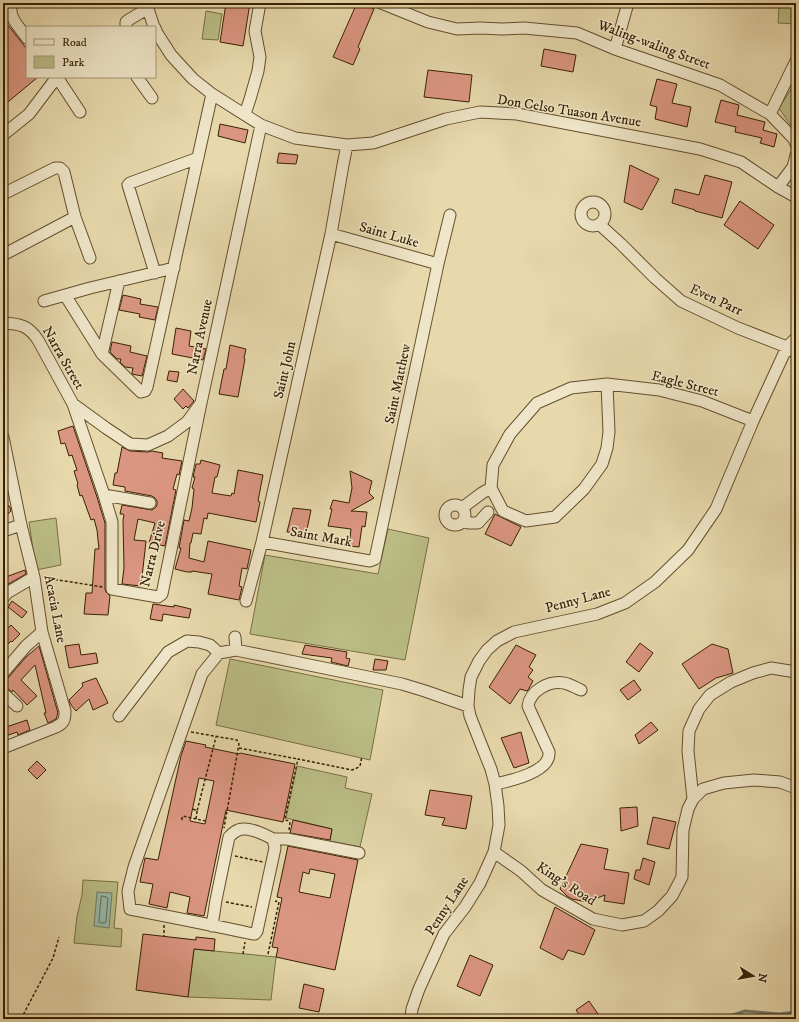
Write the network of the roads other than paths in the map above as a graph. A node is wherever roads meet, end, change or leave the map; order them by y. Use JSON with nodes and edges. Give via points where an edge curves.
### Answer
{"nodes":[{"id":1,"x":11,"y":3,"type":"edge"},
{"id":2,"x":260,"y":3,"type":"edge"},
{"id":3,"x":381,"y":3,"type":"edge"},
{"id":4,"x":628,"y":3,"type":"edge"},
{"id":5,"x":146,"y":6,"type":"edge"},
{"id":6,"x":124,"y":25,"type":"edge"},
{"id":7,"x":154,"y":26,"type":"edge"},
{"id":8,"x":156,"y":30,"type":"edge"},
{"id":9,"x":26,"y":37,"type":"edge"},
{"id":10,"x":615,"y":49,"type":"junction"},
{"id":11,"x":796,"y":62,"type":"edge"},
{"id":12,"x":56,"y":78,"type":"edge"},
{"id":13,"x":58,"y":78,"type":"edge"},
{"id":14,"x":138,"y":78,"type":"edge"},
{"id":15,"x":212,"y":94,"type":"junction"},
{"id":16,"x":152,"y":98,"type":"dead end"},
{"id":17,"x":80,"y":112,"type":"dead end"},
{"id":18,"x":245,"y":114,"type":"junction"},
{"id":19,"x":770,"y":114,"type":"junction"},
{"id":20,"x":261,"y":125,"type":"junction"},
{"id":21,"x":3,"y":135,"type":"edge"},
{"id":22,"x":796,"y":144,"type":"edge"},
{"id":23,"x":347,"y":145,"type":"junction"},
{"id":24,"x":796,"y":155,"type":"edge"},
{"id":25,"x":198,"y":158,"type":"junction"},
{"id":26,"x":778,"y":187,"type":"junction"},
{"id":27,"x":3,"y":194,"type":"edge"},
{"id":28,"x":796,"y":197,"type":"edge"},
{"id":29,"x":450,"y":215,"type":"dead end"},
{"id":30,"x":75,"y":217,"type":"junction"},
{"id":31,"x":599,"y":224,"type":"dead end"},
{"id":32,"x":331,"y":234,"type":"junction"},
{"id":33,"x":4,"y":256,"type":"edge"},
{"id":34,"x":90,"y":258,"type":"dead end"},
{"id":35,"x":438,"y":264,"type":"junction"},
{"id":36,"x":174,"y":268,"type":"junction"},
{"id":37,"x":155,"y":273,"type":"junction"},
{"id":38,"x":119,"y":281,"type":"junction"},
{"id":39,"x":65,"y":296,"type":"junction"},
{"id":40,"x":44,"y":301,"type":"dead end"},
{"id":41,"x":3,"y":323,"type":"edge"},
{"id":42,"x":796,"y":338,"type":"edge"},
{"id":43,"x":792,"y":350,"type":"edge"},
{"id":44,"x":102,"y":354,"type":"junction"},
{"id":45,"x":607,"y":384,"type":"junction"},
{"id":46,"x":201,"y":403,"type":"junction"},
{"id":47,"x":73,"y":404,"type":"junction"},
{"id":48,"x":753,"y":421,"type":"junction"},
{"id":49,"x":3,"y":437,"type":"edge"},
{"id":50,"x":6,"y":467,"type":"edge"},
{"id":51,"x":492,"y":488,"type":"junction"},
{"id":52,"x":104,"y":496,"type":"junction"},
{"id":53,"x":150,"y":503,"type":"dead end"},
{"id":54,"x":462,"y":508,"type":"junction"},
{"id":55,"x":488,"y":512,"type":"dead end"},
{"id":56,"x":463,"y":521,"type":"junction"},
{"id":57,"x":21,"y":525,"type":"junction"},
{"id":58,"x":3,"y":531,"type":"edge"},
{"id":59,"x":262,"y":542,"type":"junction"},
{"id":60,"x":375,"y":559,"type":"joint"},
{"id":61,"x":34,"y":577,"type":"junction"},
{"id":62,"x":3,"y":598,"type":"edge"},
{"id":63,"x":246,"y":602,"type":"dead end"},
{"id":64,"x":42,"y":632,"type":"junction"},
{"id":65,"x":235,"y":637,"type":"dead end"},
{"id":66,"x":236,"y":650,"type":"junction"},
{"id":67,"x":219,"y":653,"type":"junction"},
{"id":68,"x":796,"y":672,"type":"edge"},
{"id":69,"x":3,"y":673,"type":"edge"},
{"id":70,"x":581,"y":690,"type":"dead end"},
{"id":71,"x":3,"y":693,"type":"edge"},
{"id":72,"x":17,"y":706,"type":"dead end"},
{"id":73,"x":468,"y":706,"type":"junction"},
{"id":74,"x":119,"y":716,"type":"dead end"},
{"id":75,"x":3,"y":748,"type":"edge"},
{"id":76,"x":495,"y":784,"type":"junction"},
{"id":77,"x":796,"y":788,"type":"edge"},
{"id":78,"x":693,"y":799,"type":"junction"},
{"id":79,"x":273,"y":839,"type":"junction"},
{"id":80,"x":494,"y":852,"type":"junction"},
{"id":81,"x":359,"y":853,"type":"dead end"},
{"id":82,"x":212,"y":926,"type":"junction"},
{"id":83,"x":411,"y":1019,"type":"edge"}],
"edges":[{"from":1,"to":9,"type":"street","via":[[12,18]]},
{"from":2,"to":18,"type":"street","via":[[255,31],[260,57]]},
{"from":3,"to":10,"type":"street","name":"Waling-waling Street","via":[[428,22],[457,29],[524,28],[577,33]]},
{"from":4,"to":10,"type":"street"},
{"from":5,"to":6,"type":"street"},
{"from":5,"to":7,"type":"street","name":"Don Celso Tuason Avenue"},
{"from":8,"to":15,"type":"street","name":"Don Celso Tuason Avenue","via":[[171,55],[193,79]]},
{"from":10,"to":19,"type":"street","name":"Waling-waling Street","via":[[720,85]]},
{"from":11,"to":19,"type":"street"},
{"from":12,"to":21,"type":"street","via":[[29,114]]},
{"from":13,"to":17,"type":"street"},
{"from":14,"to":16,"type":"street"},
{"from":15,"to":18,"type":"street","name":"Don Celso Tuason Avenue"},
{"from":15,"to":25,"type":"street"},
{"from":18,"to":20,"type":"street","name":"Don Celso Tuason Avenue"},
{"from":19,"to":22,"type":"street","name":"Waling-waling Street"},
{"from":20,"to":23,"type":"street","name":"Don Celso Tuason Avenue","via":[[295,138]]},
{"from":20,"to":46,"type":"street","name":"Narra Avenue"},
{"from":23,"to":26,"type":"street","name":"Don Celso Tuason Avenue","via":[[373,143],[480,112],[517,114],[700,149],[741,162]]},
{"from":23,"to":32,"type":"street","name":"Saint John"},
{"from":24,"to":26,"type":"street","via":[[793,167]]},
{"from":25,"to":36,"type":"street"},
{"from":25,"to":37,"type":"street","via":[[128,185]]},
{"from":26,"to":28,"type":"street","name":"Don Celso Tuason Avenue"},
{"from":27,"to":30,"type":"street","via":[[55,168],[60,168],[64,172]]},
{"from":29,"to":35,"type":"street","name":"Saint Matthew"},
{"from":30,"to":33,"type":"street"},
{"from":30,"to":34,"type":"street"},
{"from":31,"to":43,"type":"street","name":"Even Parr","via":[[681,301]]},
{"from":32,"to":35,"type":"street","name":"Saint Luke"},
{"from":32,"to":59,"type":"street","name":"Saint John"},
{"from":35,"to":60,"type":"street","name":"Saint Matthew"},
{"from":36,"to":37,"type":"street"},
{"from":36,"to":44,"type":"street","via":[[145,391],[141,392]]},
{"from":37,"to":38,"type":"street"},
{"from":38,"to":39,"type":"street"},
{"from":38,"to":44,"type":"street"},
{"from":39,"to":40,"type":"street"},
{"from":39,"to":44,"type":"street"},
{"from":41,"to":47,"type":"street","name":"Narra Street","via":[[22,325],[34,333]]},
{"from":42,"to":43,"type":"street","name":"Penny Lane"},
{"from":43,"to":48,"type":"street","name":"Penny Lane"},
{"from":45,"to":48,"type":"street","name":"Eagle Street","via":[[659,390],[702,401]]},
{"from":45,"to":51,"type":"street","name":"Eagle Street","via":[[572,388],[537,403],[510,434],[492,465]]},
{"from":45,"to":51,"type":"street","name":"Eagle Street","via":[[609,432],[602,464],[584,489],[554,517],[526,521],[503,511]]},
{"from":46,"to":47,"type":"street","name":"Narra Avenue","via":[[187,422],[168,436],[148,444],[130,444]]},
{"from":46,"to":52,"type":"street","name":"Narra Drive","via":[[162,594],[158,597],[112,589],[112,522]]},
{"from":47,"to":52,"type":"street"},
{"from":48,"to":73,"type":"street","name":"Penny Lane","via":[[716,509],[688,550],[655,582],[625,603],[597,614],[514,632],[497,641],[479,661],[472,677]]},
{"from":49,"to":50,"type":"street","name":"Acacia Lane"},
{"from":50,"to":57,"type":"street","name":"Acacia Lane"},
{"from":51,"to":54,"type":"street"},
{"from":52,"to":53,"type":"street"},
{"from":54,"to":56,"type":"street","via":[[465,513]]},
{"from":54,"to":56,"type":"street","via":[[448,508],[446,518],[452,525],[458,525]]},
{"from":55,"to":56,"type":"street","via":[[478,523]]},
{"from":57,"to":58,"type":"street"},
{"from":57,"to":61,"type":"street","name":"Acacia Lane"},
{"from":59,"to":60,"type":"street","name":"Saint Mark","via":[[370,561]]},
{"from":59,"to":63,"type":"street","name":"Saint John"},
{"from":61,"to":62,"type":"street"},
{"from":61,"to":64,"type":"street","name":"Acacia Lane"},
{"from":64,"to":69,"type":"street"},
{"from":64,"to":75,"type":"street","name":"Acacia Lane","via":[[65,712],[63,724]]},
{"from":65,"to":66,"type":"street"},
{"from":66,"to":67,"type":"street"},
{"from":66,"to":73,"type":"street","via":[[402,684]]},
{"from":67,"to":74,"type":"street","via":[[210,645],[187,641],[168,652]]},
{"from":67,"to":82,"type":"street","via":[[202,674],[134,867],[128,891],[130,909]]},
{"from":68,"to":78,"type":"street","via":[[772,668],[752,673],[710,695],[699,709],[690,731],[688,751]]},
{"from":70,"to":76,"type":"street","via":[[563,683],[549,684],[534,694],[528,706],[549,752],[547,763],[532,773]]},
{"from":71,"to":72,"type":"street"},
{"from":73,"to":76,"type":"street","name":"Penny Lane"},
{"from":76,"to":80,"type":"street","name":"Penny Lane","via":[[498,825]]},
{"from":77,"to":78,"type":"street","via":[[780,782],[754,780],[724,783],[703,789]]},
{"from":78,"to":80,"type":"street","name":"King's Road","via":[[683,830],[682,877],[672,896],[644,921],[622,925],[593,919],[542,890]]},
{"from":79,"to":81,"type":"street","via":[[287,839]]},
{"from":79,"to":82,"type":"street","via":[[243,828],[229,837]]},
{"from":79,"to":82,"type":"street","via":[[275,848],[272,864],[255,934]]},
{"from":80,"to":83,"type":"street","name":"Penny Lane","via":[[480,883],[444,934],[419,989]]}]}
